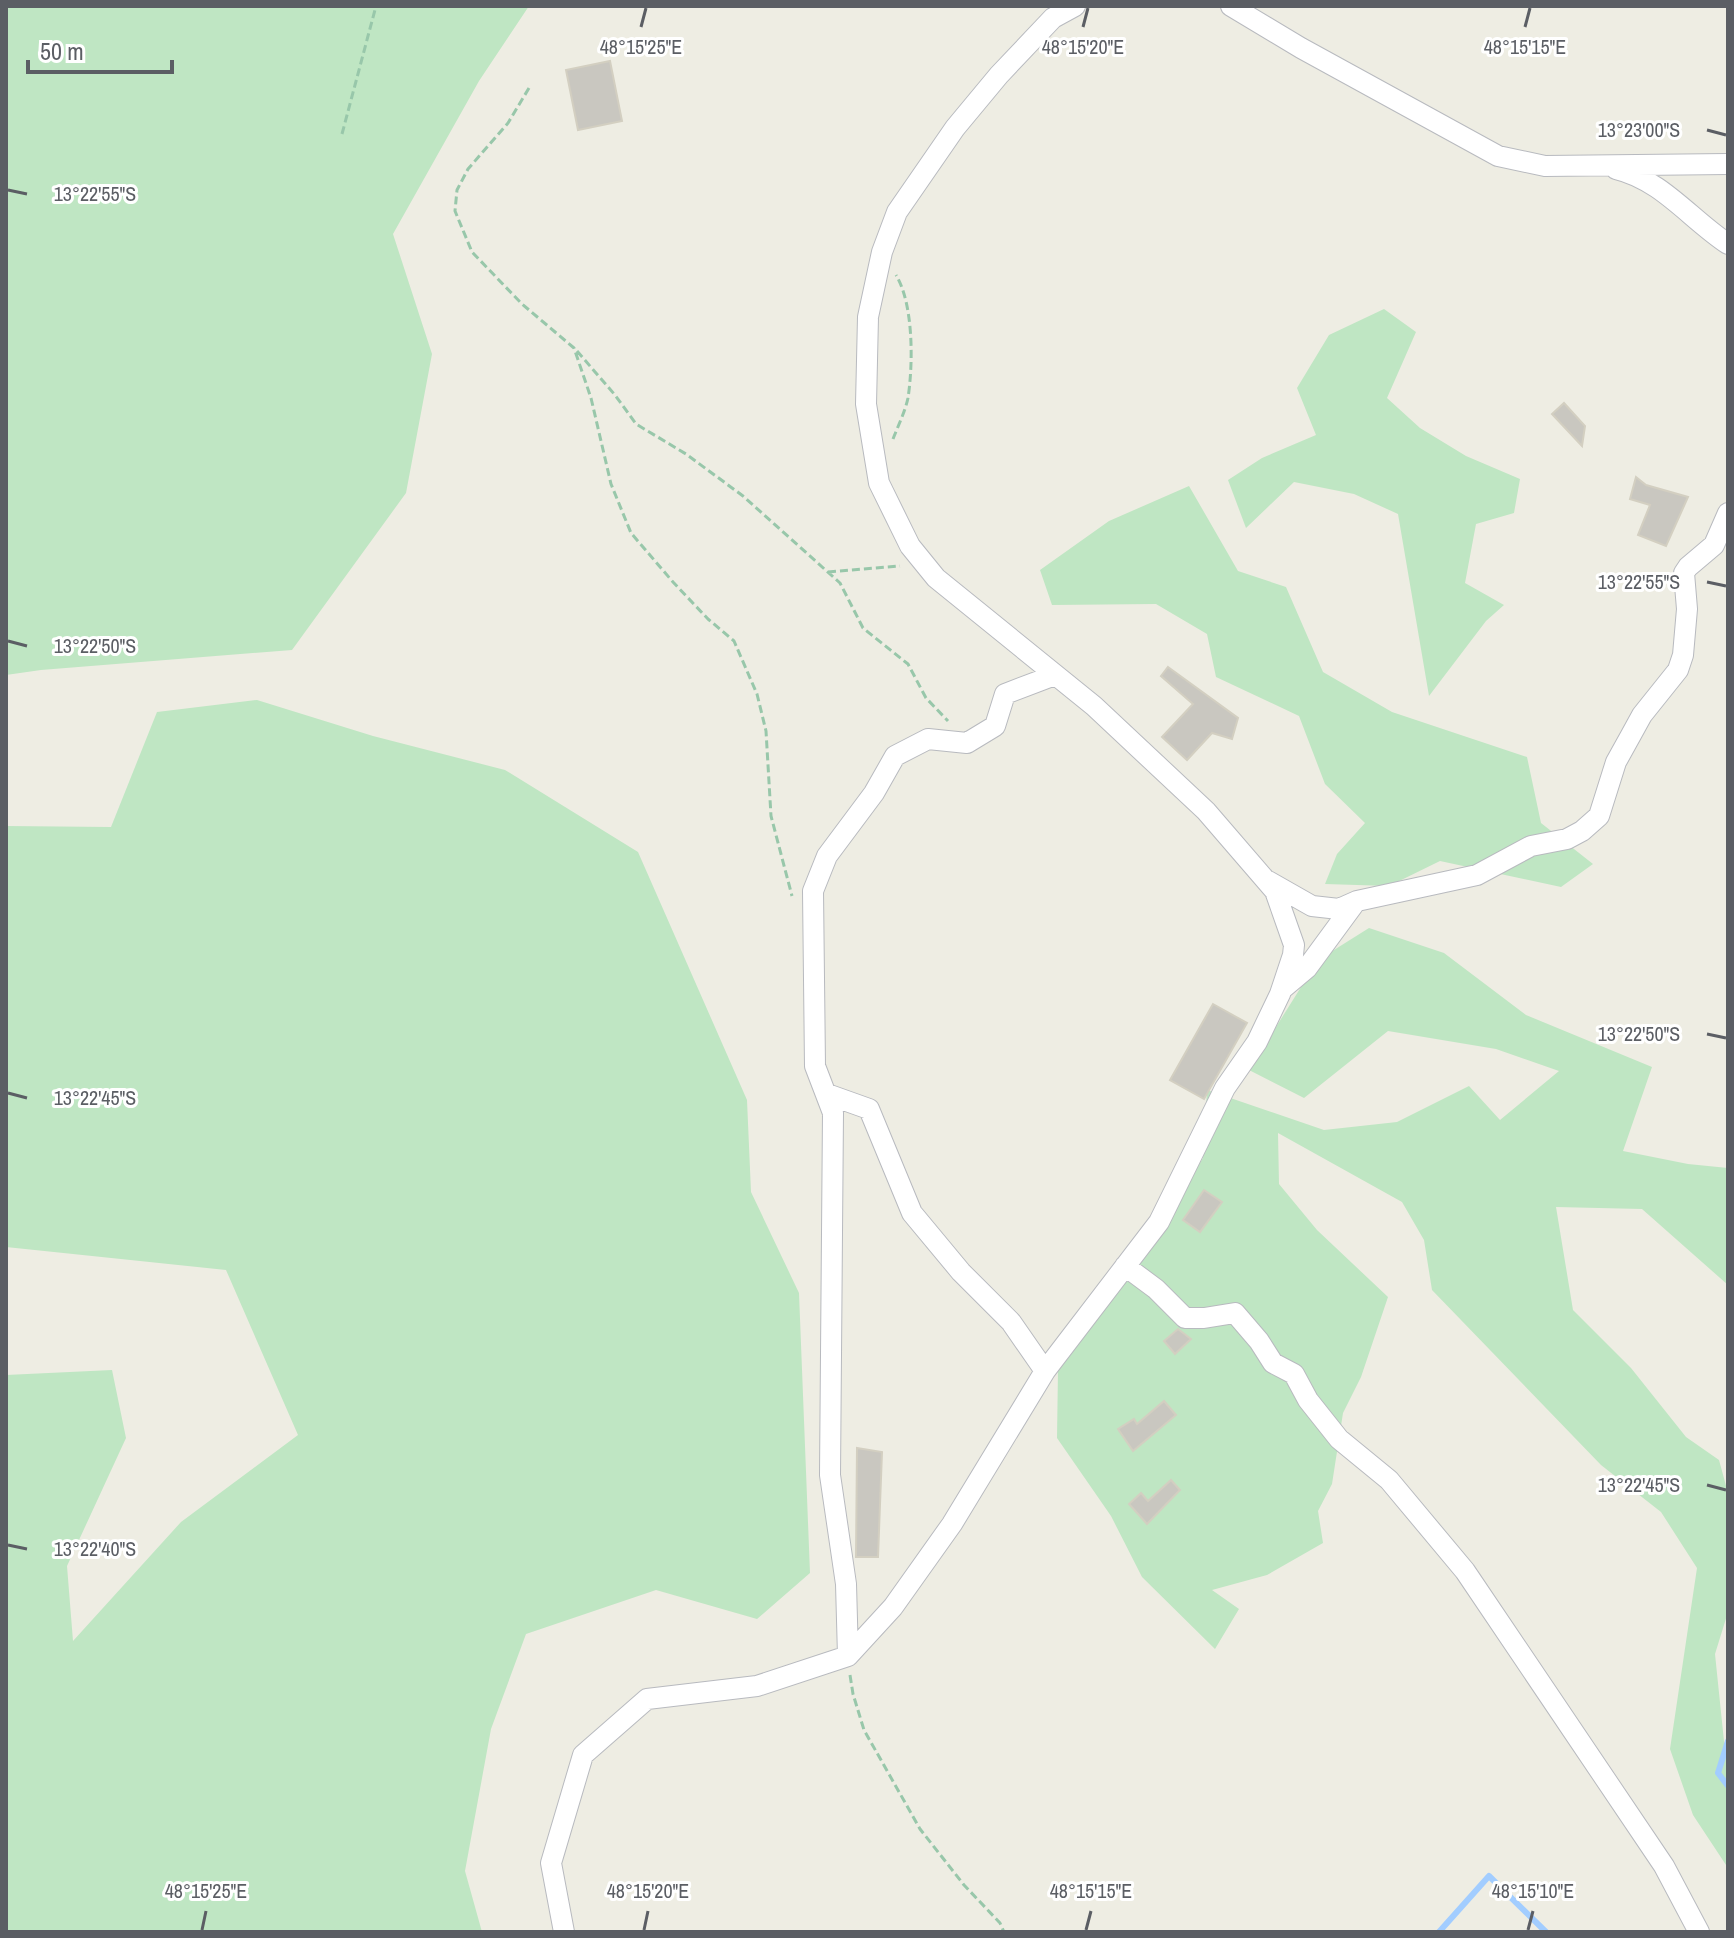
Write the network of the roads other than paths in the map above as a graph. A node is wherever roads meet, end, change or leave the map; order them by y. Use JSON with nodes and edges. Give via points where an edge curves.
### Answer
{"nodes":[{"id":1,"x":1075,"y":6,"type":"edge"},
{"id":2,"x":1231,"y":6,"type":"edge"},
{"id":3,"x":1728,"y":164,"type":"edge"},
{"id":4,"x":1603,"y":166,"type":"junction"},
{"id":5,"x":1728,"y":244,"type":"edge"},
{"id":6,"x":1728,"y":513,"type":"edge"},
{"id":7,"x":1055,"y":675,"type":"junction"},
{"id":8,"x":1264,"y":879,"type":"junction"},
{"id":9,"x":1357,"y":901,"type":"junction"},
{"id":10,"x":1282,"y":989,"type":"junction"},
{"id":11,"x":827,"y":1094,"type":"junction"},
{"id":12,"x":1125,"y":1266,"type":"junction"},
{"id":13,"x":1045,"y":1371,"type":"junction"},
{"id":14,"x":848,"y":1656,"type":"junction"},
{"id":15,"x":564,"y":1932,"type":"edge"},
{"id":16,"x":1699,"y":1932,"type":"edge"}],
"edges":[{"from":1,"to":7,"type":"street","via":[[1053,18],[999,75],[897,212],[868,317],[866,404],[879,483],[895,519],[936,578]]},
{"from":2,"to":4,"type":"street","via":[[1498,156],[1545,166]]},
{"from":3,"to":4,"type":"street"},
{"from":4,"to":5,"type":"street","via":[[1653,185]]},
{"from":6,"to":9,"type":"street","via":[[1714,545],[1684,573],[1687,609],[1678,670],[1642,715],[1616,762],[1599,816],[1567,839],[1531,846],[1477,875]]},
{"from":7,"to":8,"type":"street","via":[[1206,811]]},
{"from":7,"to":11,"type":"street","via":[[1005,694],[995,726],[967,743],[928,739],[895,756],[827,856],[813,891],[815,1066]]},
{"from":8,"to":9,"type":"street","via":[[1312,906],[1339,909]]},
{"from":8,"to":10,"type":"street","via":[[1275,891],[1294,945]]},
{"from":9,"to":10,"type":"street","via":[[1307,968]]},
{"from":10,"to":12,"type":"street","via":[[1257,1042],[1225,1088],[1159,1222]]},
{"from":11,"to":13,"type":"street","via":[[869,1109],[912,1213],[1011,1322]]},
{"from":11,"to":14,"type":"street","via":[[833,1113],[830,1475],[846,1584]]},
{"from":12,"to":13,"type":"street"},
{"from":12,"to":16,"type":"street","via":[[1185,1318],[1235,1313],[1273,1363],[1294,1374],[1339,1439],[1389,1480],[1465,1571],[1664,1866]]},
{"from":13,"to":14,"type":"street","via":[[952,1524],[893,1607]]},
{"from":14,"to":15,"type":"street","via":[[757,1686],[647,1699],[583,1755],[551,1863]]}]}
